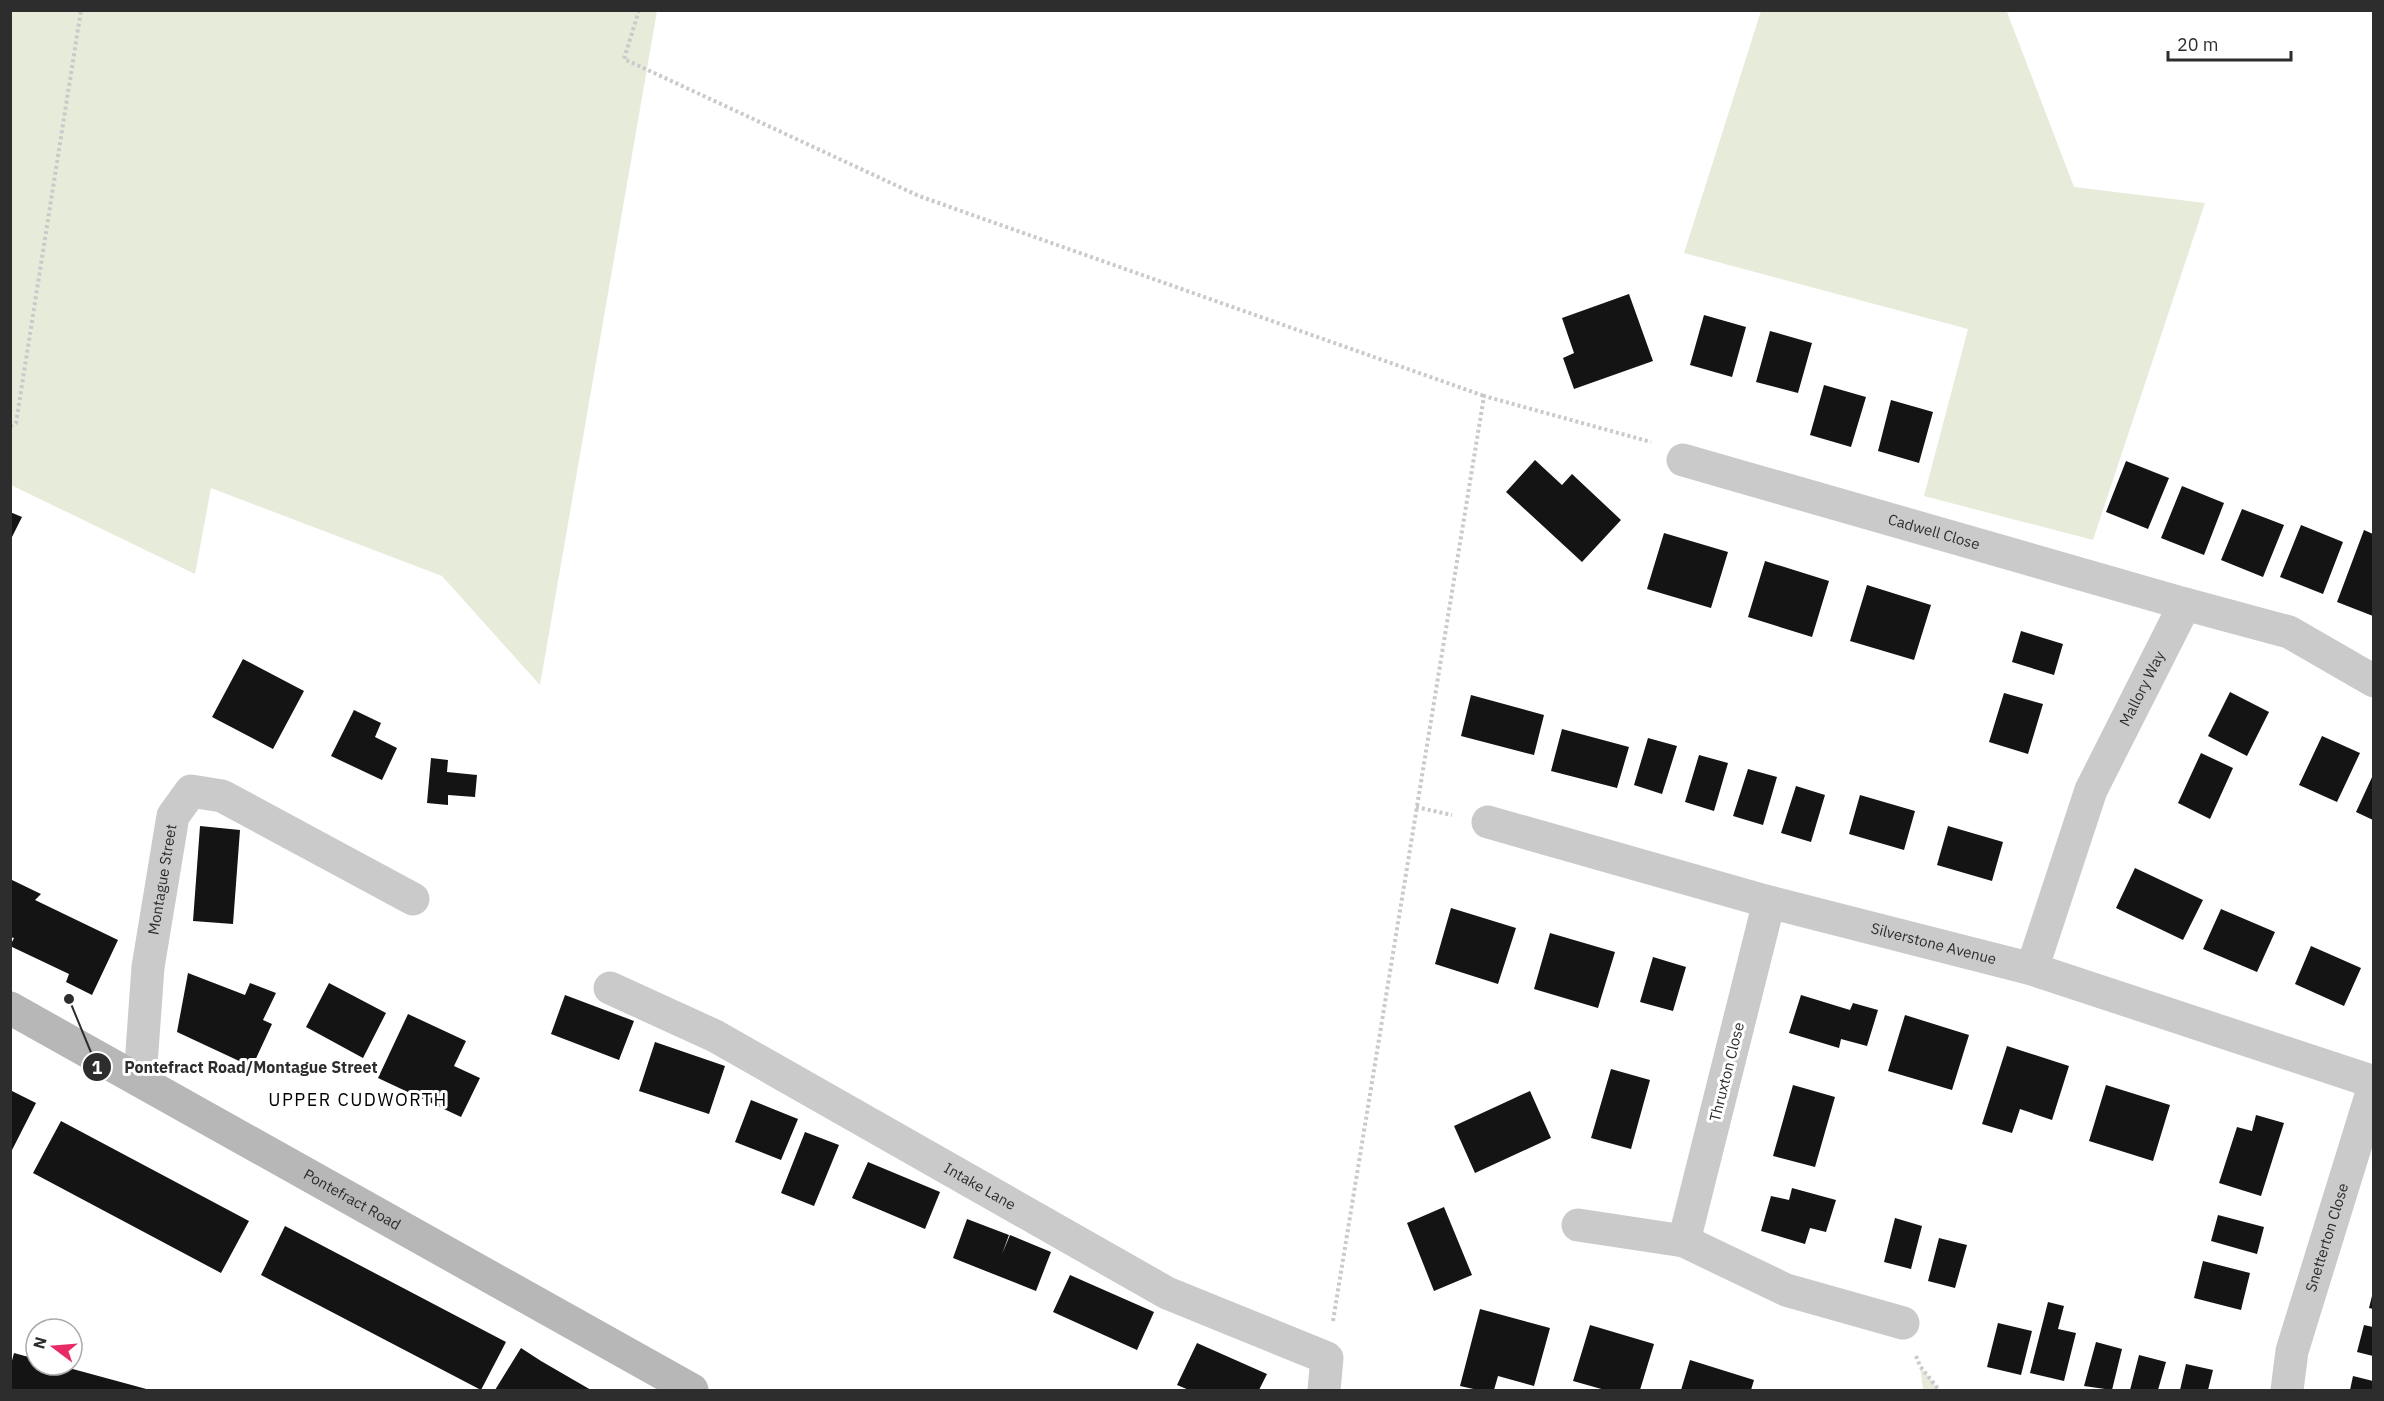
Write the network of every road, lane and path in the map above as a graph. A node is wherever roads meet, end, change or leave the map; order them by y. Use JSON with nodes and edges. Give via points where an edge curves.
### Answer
{"nodes":[{"id":1,"x":81,"y":10,"type":"edge"},
{"id":2,"x":639,"y":10,"type":"edge"},
{"id":3,"x":1484,"y":396,"type":"junction"},
{"id":4,"x":10,"y":426,"type":"edge"},
{"id":5,"x":1683,"y":460,"type":"joint"},
{"id":6,"x":2185,"y":604,"type":"junction"},
{"id":7,"x":2373,"y":681,"type":"edge"},
{"id":8,"x":1488,"y":822,"type":"dead end"},
{"id":9,"x":414,"y":899,"type":"dead end"},
{"id":10,"x":1769,"y":902,"type":"junction"},
{"id":11,"x":2032,"y":969,"type":"junction"},
{"id":12,"x":610,"y":988,"type":"dead end"},
{"id":13,"x":10,"y":1008,"type":"edge"},
{"id":14,"x":140,"y":1079,"type":"junction"},
{"id":15,"x":2373,"y":1084,"type":"edge"},
{"id":16,"x":1578,"y":1225,"type":"dead end"},
{"id":17,"x":1684,"y":1242,"type":"junction"},
{"id":18,"x":1904,"y":1323,"type":"dead end"},
{"id":19,"x":1327,"y":1358,"type":"junction"},
{"id":20,"x":692,"y":1390,"type":"edge"},
{"id":21,"x":1324,"y":1390,"type":"edge"},
{"id":22,"x":2288,"y":1390,"type":"edge"}],
"edges":[{"from":1,"to":4,"type":"path","via":[[16,423]]},
{"from":2,"to":3,"type":"path","via":[[624,59],[919,196]]},
{"from":3,"to":5,"type":"path","via":[[1656,443]]},
{"from":3,"to":19,"type":"path"},
{"from":5,"to":6,"type":"street","name":"Cadwell Close"},
{"from":6,"to":7,"type":"street","via":[[2289,632]]},
{"from":6,"to":11,"type":"street","name":"Mallory Way","via":[[2091,790]]},
{"from":8,"to":10,"type":"street","name":"Silverstone Avenue"},
{"from":9,"to":14,"type":"street","name":"Montague Street","via":[[222,796],[191,791],[173,816],[148,968]]},
{"from":10,"to":11,"type":"street","name":"Silverstone Avenue"},
{"from":10,"to":17,"type":"street","name":"Thruxton Close"},
{"from":11,"to":15,"type":"street","name":"Silverstone Avenue"},
{"from":12,"to":19,"type":"street","name":"Intake Lane","via":[[715,1036],[1167,1293]]},
{"from":13,"to":14,"type":"street","name":"Pontefract Road"},
{"from":14,"to":20,"type":"street","name":"Pontefract Road"},
{"from":15,"to":22,"type":"street","name":"Snetterton Close","via":[[2292,1352]]},
{"from":16,"to":17,"type":"street"},
{"from":17,"to":18,"type":"street","via":[[1786,1290]]},
{"from":19,"to":21,"type":"street"}]}
